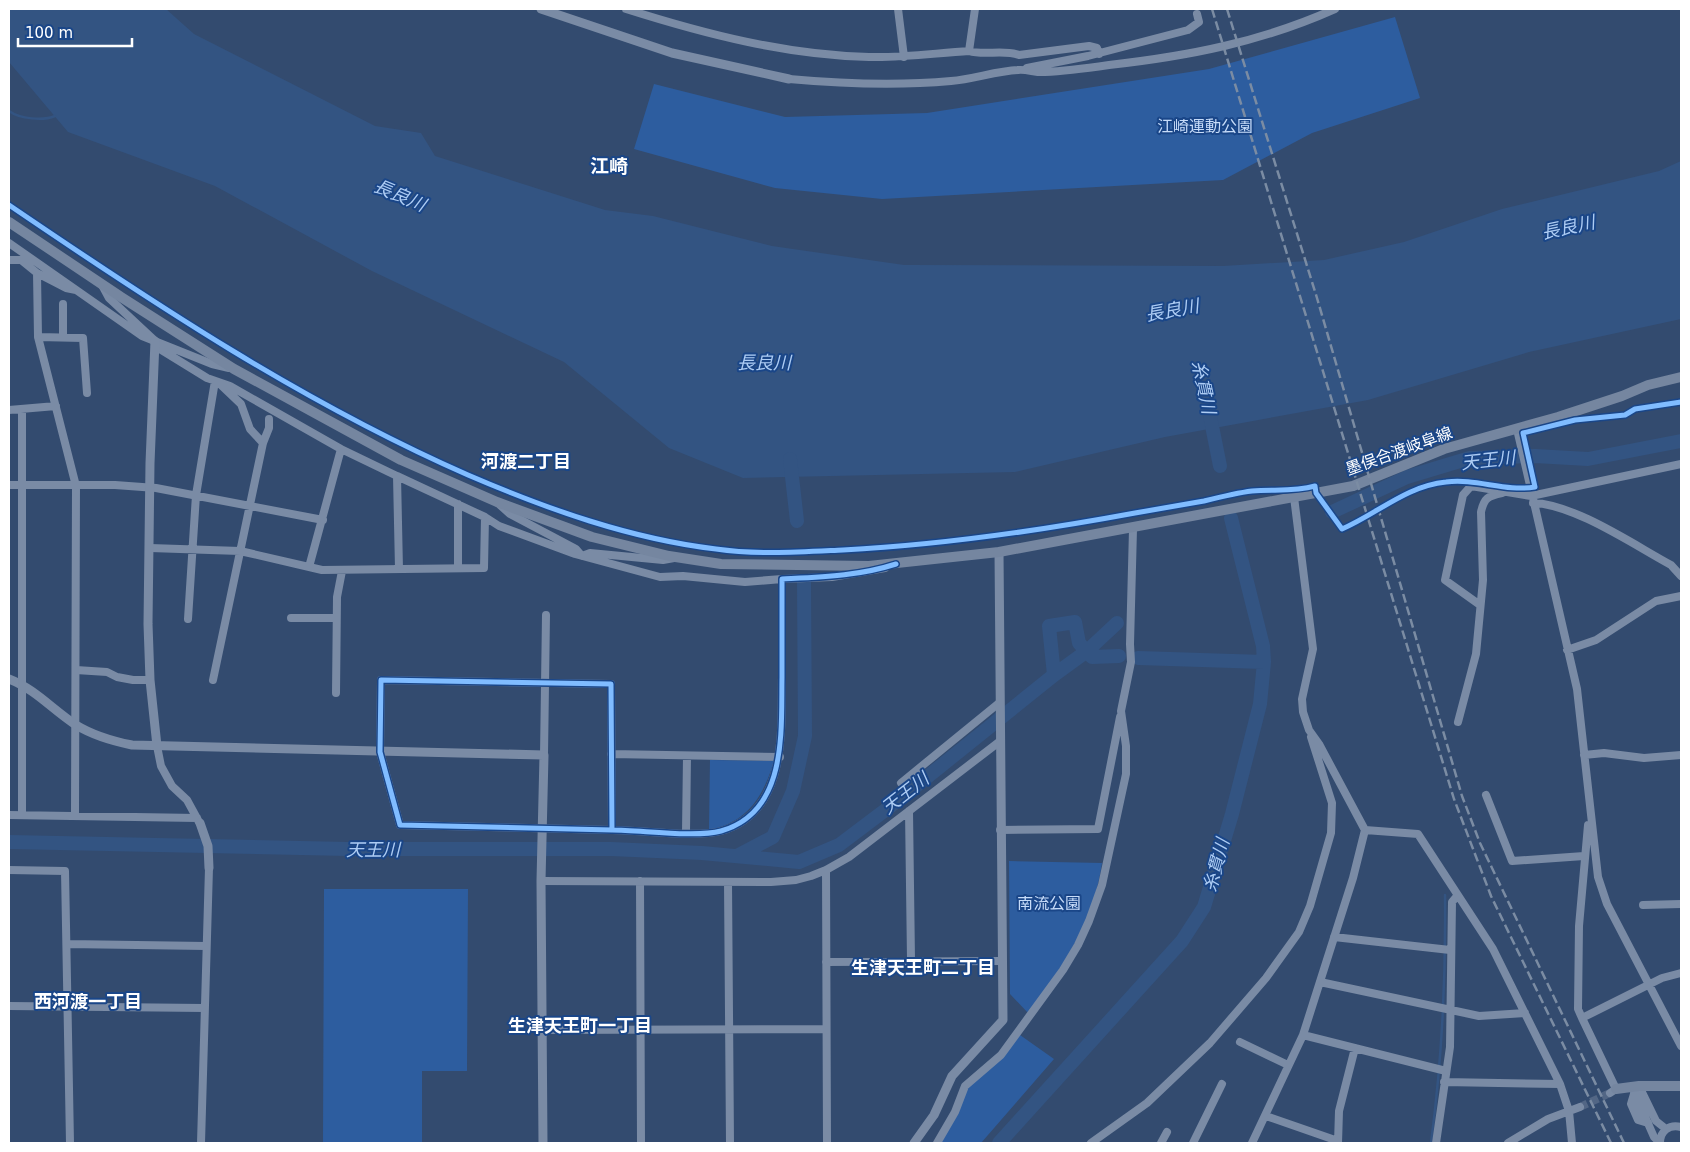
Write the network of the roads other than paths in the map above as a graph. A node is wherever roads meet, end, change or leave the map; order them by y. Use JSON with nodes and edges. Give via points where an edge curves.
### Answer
{"nodes":[{"id":1,"x":541,"y":9,"type":"edge"},
{"id":2,"x":626,"y":9,"type":"edge"},
{"id":3,"x":898,"y":9,"type":"edge"},
{"id":4,"x":975,"y":9,"type":"edge"},
{"id":5,"x":1335,"y":9,"type":"edge"},
{"id":6,"x":1197,"y":14,"type":"dead end"},
{"id":7,"x":969,"y":51,"type":"junction"},
{"id":8,"x":1098,"y":54,"type":"junction"},
{"id":9,"x":904,"y":56,"type":"junction"},
{"id":10,"x":1019,"y":70,"type":"junction"},
{"id":11,"x":789,"y":79,"type":"joint"},
{"id":12,"x":9,"y":222,"type":"edge"},
{"id":13,"x":9,"y":243,"type":"edge"},
{"id":14,"x":9,"y":260,"type":"edge"},
{"id":15,"x":37,"y":273,"type":"junction"},
{"id":16,"x":101,"y":284,"type":"junction"},
{"id":17,"x":79,"y":291,"type":"junction"},
{"id":18,"x":63,"y":304,"type":"dead end"},
{"id":19,"x":38,"y":337,"type":"junction"},
{"id":20,"x":62,"y":337,"type":"junction"},
{"id":21,"x":155,"y":343,"type":"junction"},
{"id":22,"x":234,"y":368,"type":"junction"},
{"id":23,"x":1681,"y":377,"type":"edge"},
{"id":24,"x":217,"y":381,"type":"junction"},
{"id":25,"x":87,"y":393,"type":"dead end"},
{"id":26,"x":56,"y":406,"type":"junction"},
{"id":27,"x":9,"y":410,"type":"edge"},
{"id":28,"x":22,"y":411,"type":"junction"},
{"id":29,"x":269,"y":419,"type":"dead end"},
{"id":30,"x":1517,"y":431,"type":"junction"},
{"id":31,"x":263,"y":443,"type":"junction"},
{"id":32,"x":341,"y":448,"type":"junction"},
{"id":33,"x":1681,"y":464,"type":"edge"},
{"id":34,"x":397,"y":476,"type":"junction"},
{"id":35,"x":9,"y":485,"type":"edge"},
{"id":36,"x":22,"y":485,"type":"junction"},
{"id":37,"x":76,"y":486,"type":"junction"},
{"id":38,"x":150,"y":488,"type":"junction"},
{"id":39,"x":1509,"y":492,"type":"junction"},
{"id":40,"x":196,"y":495,"type":"junction"},
{"id":41,"x":1294,"y":497,"type":"junction"},
{"id":42,"x":1532,"y":500,"type":"junction"},
{"id":43,"x":497,"y":502,"type":"junction"},
{"id":44,"x":458,"y":504,"type":"junction"},
{"id":45,"x":250,"y":506,"type":"junction"},
{"id":46,"x":485,"y":516,"type":"junction"},
{"id":47,"x":323,"y":520,"type":"junction"},
{"id":48,"x":1133,"y":529,"type":"junction"},
{"id":49,"x":150,"y":548,"type":"junction"},
{"id":50,"x":193,"y":549,"type":"junction"},
{"id":51,"x":240,"y":551,"type":"junction"},
{"id":52,"x":999,"y":552,"type":"junction"},
{"id":53,"x":582,"y":556,"type":"junction"},
{"id":54,"x":680,"y":558,"type":"junction"},
{"id":55,"x":896,"y":564,"type":"junction"},
{"id":56,"x":310,"y":567,"type":"junction"},
{"id":57,"x":458,"y":568,"type":"junction"},
{"id":58,"x":399,"y":569,"type":"junction"},
{"id":59,"x":342,"y":571,"type":"junction"},
{"id":60,"x":1681,"y":576,"type":"edge"},
{"id":61,"x":782,"y":579,"type":"junction"},
{"id":62,"x":1681,"y":596,"type":"edge"},
{"id":63,"x":1480,"y":605,"type":"junction"},
{"id":64,"x":546,"y":615,"type":"dead end"},
{"id":65,"x":291,"y":618,"type":"dead end"},
{"id":66,"x":336,"y":618,"type":"junction"},
{"id":67,"x":188,"y":619,"type":"dead end"},
{"id":68,"x":1567,"y":650,"type":"junction"},
{"id":69,"x":76,"y":670,"type":"junction"},
{"id":70,"x":9,"y":679,"type":"edge"},
{"id":71,"x":150,"y":680,"type":"junction"},
{"id":72,"x":213,"y":680,"type":"dead end"},
{"id":73,"x":22,"y":684,"type":"junction"},
{"id":74,"x":545,"y":684,"type":"junction"},
{"id":75,"x":336,"y":693,"type":"dead end"},
{"id":76,"x":999,"y":707,"type":"junction"},
{"id":77,"x":1121,"y":711,"type":"junction"},
{"id":78,"x":1458,"y":722,"type":"dead end"},
{"id":79,"x":75,"y":724,"type":"junction"},
{"id":80,"x":1309,"y":730,"type":"junction"},
{"id":81,"x":999,"y":740,"type":"junction"},
{"id":82,"x":157,"y":746,"type":"junction"},
{"id":83,"x":380,"y":752,"type":"junction"},
{"id":84,"x":612,"y":754,"type":"junction"},
{"id":85,"x":544,"y":755,"type":"junction"},
{"id":86,"x":1584,"y":755,"type":"junction"},
{"id":87,"x":1681,"y":755,"type":"edge"},
{"id":88,"x":687,"y":756,"type":"junction"},
{"id":89,"x":780,"y":757,"type":"junction"},
{"id":90,"x":901,"y":784,"type":"dead end"},
{"id":91,"x":1486,"y":795,"type":"dead end"},
{"id":92,"x":909,"y":811,"type":"junction"},
{"id":93,"x":1590,"y":813,"type":"junction"},
{"id":94,"x":9,"y":815,"type":"edge"},
{"id":95,"x":22,"y":815,"type":"junction"},
{"id":96,"x":74,"y":816,"type":"junction"},
{"id":97,"x":199,"y":821,"type":"junction"},
{"id":98,"x":542,"y":830,"type":"junction"},
{"id":99,"x":612,"y":830,"type":"junction"},
{"id":100,"x":1000,"y":830,"type":"junction"},
{"id":101,"x":1365,"y":830,"type":"junction"},
{"id":102,"x":686,"y":832,"type":"junction"},
{"id":103,"x":1584,"y":856,"type":"junction"},
{"id":104,"x":209,"y":868,"type":"joint"},
{"id":105,"x":9,"y":870,"type":"edge"},
{"id":106,"x":826,"y":870,"type":"junction"},
{"id":107,"x":541,"y":878,"type":"junction"},
{"id":108,"x":640,"y":881,"type":"junction"},
{"id":109,"x":728,"y":882,"type":"junction"},
{"id":110,"x":1457,"y":896,"type":"junction"},
{"id":111,"x":1681,"y":904,"type":"edge"},
{"id":112,"x":1643,"y":905,"type":"dead end"},
{"id":113,"x":1334,"y":936,"type":"junction"},
{"id":114,"x":67,"y":944,"type":"junction"},
{"id":115,"x":206,"y":946,"type":"junction"},
{"id":116,"x":1450,"y":950,"type":"junction"},
{"id":117,"x":911,"y":960,"type":"junction"},
{"id":118,"x":1002,"y":961,"type":"junction"},
{"id":119,"x":826,"y":962,"type":"junction"},
{"id":120,"x":1681,"y":973,"type":"edge"},
{"id":121,"x":1320,"y":982,"type":"junction"},
{"id":122,"x":1649,"y":984,"type":"junction"},
{"id":123,"x":9,"y":1006,"type":"edge"},
{"id":124,"x":69,"y":1007,"type":"junction"},
{"id":125,"x":204,"y":1008,"type":"junction"},
{"id":126,"x":1449,"y":1010,"type":"junction"},
{"id":127,"x":1525,"y":1013,"type":"junction"},
{"id":128,"x":1582,"y":1018,"type":"junction"},
{"id":129,"x":640,"y":1029,"type":"junction"},
{"id":130,"x":730,"y":1029,"type":"junction"},
{"id":131,"x":826,"y":1029,"type":"junction"},
{"id":132,"x":542,"y":1030,"type":"junction"},
{"id":133,"x":1302,"y":1035,"type":"junction"},
{"id":134,"x":1240,"y":1042,"type":"dead end"},
{"id":135,"x":1681,"y":1046,"type":"edge"},
{"id":136,"x":1355,"y":1048,"type":"junction"},
{"id":137,"x":1288,"y":1065,"type":"junction"},
{"id":138,"x":1446,"y":1071,"type":"junction"},
{"id":139,"x":1444,"y":1082,"type":"junction"},
{"id":140,"x":1222,"y":1084,"type":"dead end"},
{"id":141,"x":1560,"y":1084,"type":"junction"},
{"id":142,"x":1681,"y":1086,"type":"edge"},
{"id":143,"x":1635,"y":1089,"type":"junction"},
{"id":144,"x":1613,"y":1091,"type":"joint"},
{"id":145,"x":1580,"y":1107,"type":"tunnel mouth"},
{"id":146,"x":1569,"y":1111,"type":"junction"},
{"id":147,"x":1266,"y":1116,"type":"junction"},
{"id":148,"x":1681,"y":1127,"type":"edge"},
{"id":149,"x":1666,"y":1129,"type":"junction"},
{"id":150,"x":1167,"y":1132,"type":"dead end"},
{"id":151,"x":1338,"y":1142,"type":"edge"},
{"id":152,"x":70,"y":1143,"type":"edge"},
{"id":153,"x":201,"y":1143,"type":"edge"},
{"id":154,"x":543,"y":1143,"type":"edge"},
{"id":155,"x":641,"y":1143,"type":"edge"},
{"id":156,"x":730,"y":1143,"type":"edge"},
{"id":157,"x":827,"y":1143,"type":"edge"},
{"id":158,"x":914,"y":1143,"type":"edge"},
{"id":159,"x":937,"y":1143,"type":"edge"},
{"id":160,"x":1091,"y":1143,"type":"edge"},
{"id":161,"x":1161,"y":1143,"type":"edge"},
{"id":162,"x":1193,"y":1143,"type":"edge"},
{"id":163,"x":1252,"y":1143,"type":"edge"},
{"id":164,"x":1436,"y":1143,"type":"edge"},
{"id":165,"x":1508,"y":1143,"type":"edge"},
{"id":166,"x":1572,"y":1143,"type":"edge"},
{"id":167,"x":1660,"y":1143,"type":"edge"}],
"edges":[{"from":1,"to":11,"type":"street","via":[[672,53]]},
{"from":2,"to":9,"type":"street","via":[[762,45],[820,54]]},
{"from":3,"to":9,"type":"street"},
{"from":4,"to":7,"type":"street"},
{"from":5,"to":10,"type":"street","via":[[1297,26],[1206,52],[1043,72]]},
{"from":6,"to":8,"type":"street","via":[[1199,22],[1188,30]]},
{"from":7,"to":8,"type":"street","via":[[1009,51],[1019,55],[1089,46],[1097,48]]},
{"from":7,"to":9,"type":"street"},
{"from":8,"to":10,"type":"street"},
{"from":10,"to":11,"type":"street","via":[[913,84],[868,85]]},
{"from":12,"to":16,"type":"main road","name":"墨俣合渡岐阜線"},
{"from":13,"to":17,"type":"street"},
{"from":14,"to":15,"type":"street","via":[[21,260]]},
{"from":15,"to":17,"type":"street"},
{"from":15,"to":19,"type":"street"},
{"from":16,"to":21,"type":"street","via":[[109,298]]},
{"from":16,"to":22,"type":"main road","name":"墨俣合渡岐阜線"},
{"from":17,"to":21,"type":"street"},
{"from":18,"to":20,"type":"street"},
{"from":19,"to":20,"type":"street"},
{"from":19,"to":26,"type":"street"},
{"from":20,"to":25,"type":"street","via":[[83,338]]},
{"from":21,"to":22,"type":"street","via":[[212,364]]},
{"from":21,"to":24,"type":"street"},
{"from":21,"to":38,"type":"street"},
{"from":22,"to":43,"type":"main road","name":"墨俣合渡岐阜線","via":[[401,460]]},
{"from":23,"to":30,"type":"main road","name":"墨俣合渡岐阜線","via":[[1648,385]]},
{"from":24,"to":31,"type":"street","via":[[242,404],[250,429]]},
{"from":24,"to":32,"type":"street"},
{"from":24,"to":40,"type":"street"},
{"from":26,"to":28,"type":"street"},
{"from":26,"to":37,"type":"street"},
{"from":27,"to":28,"type":"street"},
{"from":28,"to":36,"type":"street"},
{"from":29,"to":31,"type":"street"},
{"from":30,"to":41,"type":"main road","name":"墨俣合渡岐阜線","via":[[1444,449],[1353,486]]},
{"from":30,"to":42,"type":"street"},
{"from":31,"to":45,"type":"street"},
{"from":32,"to":34,"type":"street"},
{"from":32,"to":47,"type":"street"},
{"from":33,"to":42,"type":"street"},
{"from":34,"to":44,"type":"street"},
{"from":34,"to":58,"type":"street"},
{"from":35,"to":36,"type":"street"},
{"from":36,"to":37,"type":"street"},
{"from":36,"to":73,"type":"street"},
{"from":37,"to":38,"type":"street"},
{"from":37,"to":69,"type":"street"},
{"from":38,"to":40,"type":"street"},
{"from":38,"to":49,"type":"street"},
{"from":39,"to":42,"type":"street"},
{"from":39,"to":63,"type":"street","via":[[1489,496],[1481,512],[1483,580]]},
{"from":39,"to":63,"type":"street","via":[[1471,486],[1463,495],[1445,580]]},
{"from":40,"to":45,"type":"street"},
{"from":40,"to":50,"type":"street"},
{"from":41,"to":48,"type":"main road","name":"墨俣合渡岐阜線"},
{"from":41,"to":80,"type":"street","via":[[1313,649],[1302,699]]},
{"from":42,"to":60,"type":"street","via":[[1559,507],[1582,518],[1671,565]]},
{"from":42,"to":68,"type":"street"},
{"from":43,"to":53,"type":"street","via":[[510,514],[576,549]]},
{"from":43,"to":54,"type":"main road","name":"墨俣合渡岐阜線","via":[[592,537]]},
{"from":44,"to":46,"type":"street"},
{"from":44,"to":57,"type":"street"},
{"from":45,"to":47,"type":"street"},
{"from":45,"to":51,"type":"street"},
{"from":46,"to":53,"type":"street","via":[[499,526]]},
{"from":46,"to":57,"type":"street","via":[[484,568]]},
{"from":47,"to":56,"type":"street"},
{"from":48,"to":52,"type":"main road","name":"墨俣合渡岐阜線"},
{"from":48,"to":77,"type":"street","via":[[1131,662]]},
{"from":49,"to":50,"type":"street"},
{"from":49,"to":71,"type":"street"},
{"from":50,"to":51,"type":"street"},
{"from":50,"to":67,"type":"street"},
{"from":51,"to":56,"type":"street"},
{"from":51,"to":72,"type":"street"},
{"from":52,"to":55,"type":"main road","name":"墨俣合渡岐阜線"},
{"from":52,"to":76,"type":"street"},
{"from":53,"to":54,"type":"street","via":[[590,553],[663,560]]},
{"from":53,"to":61,"type":"street","via":[[660,577],[745,582]]},
{"from":54,"to":55,"type":"main road","name":"墨俣合渡岐阜線","via":[[721,564]]},
{"from":55,"to":61,"type":"street","via":[[832,577]]},
{"from":56,"to":59,"type":"street"},
{"from":57,"to":58,"type":"street"},
{"from":58,"to":59,"type":"street"},
{"from":59,"to":66,"type":"street"},
{"from":61,"to":89,"type":"street"},
{"from":62,"to":68,"type":"street","via":[[1656,601],[1596,640]]},
{"from":63,"to":78,"type":"street","via":[[1476,654]]},
{"from":64,"to":74,"type":"street"},
{"from":65,"to":66,"type":"street"},
{"from":66,"to":75,"type":"street"},
{"from":68,"to":86,"type":"street","via":[[1577,689]]},
{"from":69,"to":71,"type":"street"},
{"from":69,"to":79,"type":"street"},
{"from":70,"to":73,"type":"street"},
{"from":71,"to":82,"type":"street"},
{"from":73,"to":79,"type":"street"},
{"from":73,"to":95,"type":"street"},
{"from":74,"to":83,"type":"street","via":[[381,680]]},
{"from":74,"to":84,"type":"street","via":[[610,684]]},
{"from":74,"to":85,"type":"street"},
{"from":76,"to":81,"type":"street"},
{"from":76,"to":90,"type":"street"},
{"from":77,"to":100,"type":"street","via":[[1098,829]]},
{"from":77,"to":159,"type":"street","via":[[1126,774],[1102,886],[1089,921],[1063,970],[1002,1055],[965,1086],[956,1112]]},
{"from":79,"to":82,"type":"street","via":[[111,740]]},
{"from":79,"to":96,"type":"street"},
{"from":80,"to":101,"type":"street"},
{"from":80,"to":160,"type":"street","via":[[1332,803],[1332,833],[1299,932],[1266,978],[1210,1043],[1147,1103]]},
{"from":81,"to":92,"type":"street"},
{"from":81,"to":100,"type":"street"},
{"from":82,"to":83,"type":"street"},
{"from":82,"to":97,"type":"street","via":[[172,786],[187,800]]},
{"from":83,"to":85,"type":"street"},
{"from":83,"to":98,"type":"street","via":[[400,825]]},
{"from":84,"to":88,"type":"street"},
{"from":84,"to":99,"type":"street"},
{"from":85,"to":98,"type":"street"},
{"from":86,"to":87,"type":"street","via":[[1604,753],[1644,758]]},
{"from":86,"to":93,"type":"street"},
{"from":88,"to":89,"type":"street"},
{"from":88,"to":102,"type":"street"},
{"from":89,"to":102,"type":"street","via":[[763,800],[747,817],[713,833]]},
{"from":91,"to":103,"type":"street","via":[[1512,861]]},
{"from":92,"to":106,"type":"street"},
{"from":92,"to":117,"type":"street"},
{"from":93,"to":103,"type":"street"},
{"from":93,"to":122,"type":"street","via":[[1598,877],[1606,904]]},
{"from":94,"to":95,"type":"street"},
{"from":95,"to":96,"type":"street"},
{"from":96,"to":97,"type":"street"},
{"from":97,"to":104,"type":"street","via":[[208,846]]},
{"from":98,"to":99,"type":"street"},
{"from":98,"to":107,"type":"street"},
{"from":99,"to":102,"type":"street"},
{"from":100,"to":118,"type":"street"},
{"from":101,"to":110,"type":"street","via":[[1418,834]]},
{"from":101,"to":113,"type":"street"},
{"from":103,"to":128,"type":"street","via":[[1579,926],[1578,1009]]},
{"from":104,"to":115,"type":"street"},
{"from":105,"to":114,"type":"street","via":[[65,871]]},
{"from":106,"to":109,"type":"street","via":[[796,880]]},
{"from":106,"to":119,"type":"street"},
{"from":107,"to":108,"type":"street"},
{"from":107,"to":132,"type":"street"},
{"from":108,"to":109,"type":"street"},
{"from":108,"to":129,"type":"street"},
{"from":109,"to":130,"type":"street"},
{"from":110,"to":116,"type":"street","via":[[1452,902]]},
{"from":110,"to":127,"type":"street","via":[[1493,949]]},
{"from":111,"to":112,"type":"street"},
{"from":113,"to":116,"type":"street"},
{"from":113,"to":121,"type":"street"},
{"from":114,"to":115,"type":"street"},
{"from":114,"to":124,"type":"street"},
{"from":115,"to":125,"type":"street"},
{"from":116,"to":126,"type":"street"},
{"from":117,"to":118,"type":"street"},
{"from":117,"to":119,"type":"street"},
{"from":118,"to":158,"type":"street","via":[[1002,1020],[952,1076],[934,1115]]},
{"from":119,"to":131,"type":"street"},
{"from":120,"to":122,"type":"street"},
{"from":121,"to":126,"type":"street"},
{"from":121,"to":133,"type":"street"},
{"from":122,"to":128,"type":"street"},
{"from":122,"to":135,"type":"street"},
{"from":123,"to":124,"type":"street"},
{"from":124,"to":125,"type":"street"},
{"from":124,"to":152,"type":"street"},
{"from":125,"to":153,"type":"street"},
{"from":126,"to":127,"type":"street","via":[[1479,1016]]},
{"from":126,"to":138,"type":"street","via":[[1450,1047]]},
{"from":127,"to":141,"type":"street"},
{"from":128,"to":144,"type":"street"},
{"from":129,"to":130,"type":"street"},
{"from":129,"to":132,"type":"street"},
{"from":129,"to":155,"type":"street"},
{"from":130,"to":131,"type":"street"},
{"from":130,"to":156,"type":"street"},
{"from":131,"to":157,"type":"street"},
{"from":132,"to":154,"type":"street"},
{"from":133,"to":136,"type":"street"},
{"from":133,"to":137,"type":"street"},
{"from":134,"to":137,"type":"street"},
{"from":136,"to":138,"type":"street"},
{"from":136,"to":151,"type":"street","via":[[1338,1111]]},
{"from":137,"to":147,"type":"street"},
{"from":138,"to":139,"type":"street"},
{"from":139,"to":141,"type":"street"},
{"from":139,"to":164,"type":"street"},
{"from":140,"to":162,"type":"street"},
{"from":141,"to":146,"type":"street"},
{"from":142,"to":143,"type":"main road"},
{"from":143,"to":144,"type":"main road"},
{"from":143,"to":149,"type":"street","via":[[1656,1121]]},
{"from":143,"to":167,"type":"street"},
{"from":145,"to":146,"type":"street"},
{"from":146,"to":165,"type":"street","via":[[1548,1119]]},
{"from":146,"to":166,"type":"street"},
{"from":147,"to":151,"type":"street"},
{"from":147,"to":163,"type":"street"},
{"from":148,"to":149,"type":"street"},
{"from":149,"to":167,"type":"street"},
{"from":150,"to":161,"type":"street"}]}
